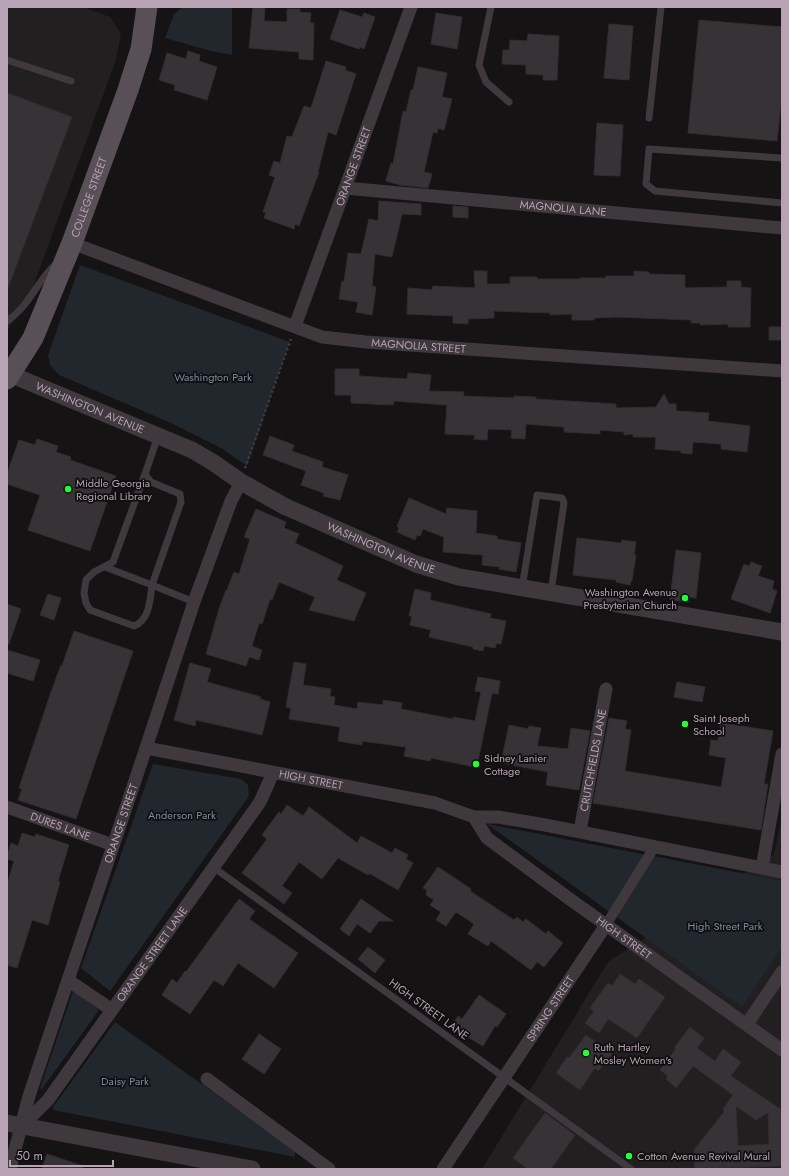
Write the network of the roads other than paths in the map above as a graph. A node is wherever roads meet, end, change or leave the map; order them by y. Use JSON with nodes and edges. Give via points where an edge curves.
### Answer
{"nodes":[{"id":1,"x":147,"y":7,"type":"edge"},
{"id":2,"x":411,"y":7,"type":"edge"},
{"id":3,"x":491,"y":7,"type":"edge"},
{"id":4,"x":661,"y":7,"type":"edge"},
{"id":5,"x":7,"y":60,"type":"edge"},
{"id":6,"x":71,"y":81,"type":"dead end"},
{"id":7,"x":509,"y":102,"type":"dead end"},
{"id":8,"x":649,"y":118,"type":"dead end"},
{"id":9,"x":782,"y":158,"type":"edge"},
{"id":10,"x":345,"y":188,"type":"junction"},
{"id":11,"x":782,"y":203,"type":"edge"},
{"id":12,"x":782,"y":228,"type":"edge"},
{"id":13,"x":69,"y":250,"type":"junction"},
{"id":14,"x":7,"y":321,"type":"edge"},
{"id":15,"x":295,"y":326,"type":"junction"},
{"id":16,"x":782,"y":371,"type":"edge"},
{"id":17,"x":8,"y":375,"type":"edge"},
{"id":18,"x":158,"y":436,"type":"junction"},
{"id":19,"x":145,"y":474,"type":"junction"},
{"id":20,"x":241,"y":482,"type":"junction"},
{"id":21,"x":105,"y":567,"type":"junction"},
{"id":22,"x":152,"y":584,"type":"junction"},
{"id":23,"x":522,"y":588,"type":"junction"},
{"id":24,"x":551,"y":592,"type":"junction"},
{"id":25,"x":194,"y":602,"type":"junction"},
{"id":26,"x":782,"y":632,"type":"edge"},
{"id":27,"x":606,"y":689,"type":"dead end"},
{"id":28,"x":146,"y":748,"type":"junction"},
{"id":29,"x":782,"y":754,"type":"edge"},
{"id":30,"x":273,"y":773,"type":"junction"},
{"id":31,"x":7,"y":807,"type":"edge"},
{"id":32,"x":474,"y":817,"type":"junction"},
{"id":33,"x":580,"y":832,"type":"junction"},
{"id":34,"x":113,"y":845,"type":"junction"},
{"id":35,"x":655,"y":846,"type":"junction"},
{"id":36,"x":213,"y":867,"type":"junction"},
{"id":37,"x":762,"y":868,"type":"junction"},
{"id":38,"x":782,"y":872,"type":"edge"},
{"id":39,"x":606,"y":925,"type":"junction"},
{"id":40,"x":782,"y":972,"type":"edge"},
{"id":41,"x":68,"y":981,"type":"junction"},
{"id":42,"x":112,"y":1010,"type":"junction"},
{"id":43,"x":747,"y":1024,"type":"junction"},
{"id":44,"x":782,"y":1050,"type":"edge"},
{"id":45,"x":504,"y":1077,"type":"junction"},
{"id":46,"x":207,"y":1079,"type":"dead end"},
{"id":47,"x":14,"y":1125,"type":"edge"},
{"id":48,"x":10,"y":1169,"type":"edge"},
{"id":49,"x":252,"y":1169,"type":"edge"},
{"id":50,"x":329,"y":1169,"type":"edge"},
{"id":51,"x":443,"y":1169,"type":"edge"},
{"id":52,"x":632,"y":1169,"type":"edge"}],
"edges":[{"from":1,"to":13,"type":"main road","name":"COLLEGE STREET","via":[[141,49],[128,90]]},
{"from":2,"to":10,"type":"street","name":"ORANGE STREET"},
{"from":3,"to":7,"type":"lane","via":[[479,65],[486,82]]},
{"from":4,"to":8,"type":"lane"},
{"from":5,"to":6,"type":"lane"},
{"from":9,"to":11,"type":"lane","via":[[650,149],[646,184],[655,191]]},
{"from":10,"to":12,"type":"street","name":"MAGNOLIA LANE"},
{"from":10,"to":15,"type":"street","name":"ORANGE STREET"},
{"from":13,"to":14,"type":"lane","via":[[48,271],[17,315]]},
{"from":13,"to":15,"type":"street","name":"MAGNOLIA STREET"},
{"from":13,"to":17,"type":"main road","name":"COLLEGE STREET","via":[[32,338]]},
{"from":15,"to":16,"type":"street","name":"MAGNOLIA STREET","via":[[322,337],[366,342]]},
{"from":17,"to":18,"type":"street","name":"WASHINGTON AVENUE"},
{"from":18,"to":19,"type":"lane"},
{"from":18,"to":20,"type":"street","name":"WASHINGTON AVENUE","via":[[192,450]]},
{"from":19,"to":21,"type":"lane","via":[[113,562]]},
{"from":19,"to":22,"type":"lane","via":[[150,482],[180,494],[180,502]]},
{"from":20,"to":23,"type":"street","name":"WASHINGTON AVENUE","via":[[286,508],[416,564],[459,577]]},
{"from":20,"to":25,"type":"street","name":"ORANGE STREET","via":[[231,501]]},
{"from":21,"to":22,"type":"lane"},
{"from":21,"to":22,"type":"lane","via":[[94,572],[86,580],[84,593],[90,610],[102,615],[134,626],[140,624],[147,614]]},
{"from":22,"to":25,"type":"lane"},
{"from":23,"to":24,"type":"street","name":"WASHINGTON AVENUE"},
{"from":23,"to":24,"type":"lane","via":[[537,495],[562,498],[564,503]]},
{"from":24,"to":26,"type":"street","name":"WASHINGTON AVENUE"},
{"from":25,"to":28,"type":"street","name":"ORANGE STREET"},
{"from":27,"to":33,"type":"street","name":"CRUTCHFIELDS LANE"},
{"from":28,"to":30,"type":"street","name":"HIGH STREET"},
{"from":28,"to":34,"type":"street","name":"ORANGE STREET"},
{"from":29,"to":37,"type":"street"},
{"from":30,"to":32,"type":"street","name":"HIGH STREET","via":[[435,803]]},
{"from":30,"to":36,"type":"street","name":"ORANGE STREET LANE","via":[[260,802]]},
{"from":31,"to":34,"type":"street","name":"DURES LANE"},
{"from":32,"to":33,"type":"street","name":"HIGH STREET","via":[[498,817]]},
{"from":32,"to":39,"type":"street","name":"HIGH STREET","via":[[487,838]]},
{"from":33,"to":35,"type":"street","name":"HIGH STREET"},
{"from":34,"to":41,"type":"street","name":"ORANGE STREET"},
{"from":35,"to":37,"type":"street","name":"HIGH STREET"},
{"from":35,"to":39,"type":"street","name":"SPRING STREET"},
{"from":36,"to":42,"type":"street","name":"ORANGE STREET LANE"},
{"from":36,"to":45,"type":"lane","name":"HIGH STREET LANE"},
{"from":37,"to":38,"type":"street","name":"HIGH STREET"},
{"from":39,"to":43,"type":"street","name":"HIGH STREET"},
{"from":39,"to":45,"type":"street","name":"SPRING STREET"},
{"from":40,"to":43,"type":"street"},
{"from":41,"to":42,"type":"street"},
{"from":41,"to":47,"type":"street","name":"ORANGE STREET","via":[[29,1096]]},
{"from":42,"to":47,"type":"street","name":"ORANGE STREET LANE","via":[[48,1100]]},
{"from":43,"to":44,"type":"street","name":"HIGH STREET"},
{"from":45,"to":51,"type":"street","name":"SPRING STREET"},
{"from":45,"to":52,"type":"lane","name":"HIGH STREET LANE"},
{"from":46,"to":50,"type":"street"},
{"from":47,"to":48,"type":"street","name":"ORANGE STREET"},
{"from":47,"to":49,"type":"street","via":[[189,1160]]}]}
